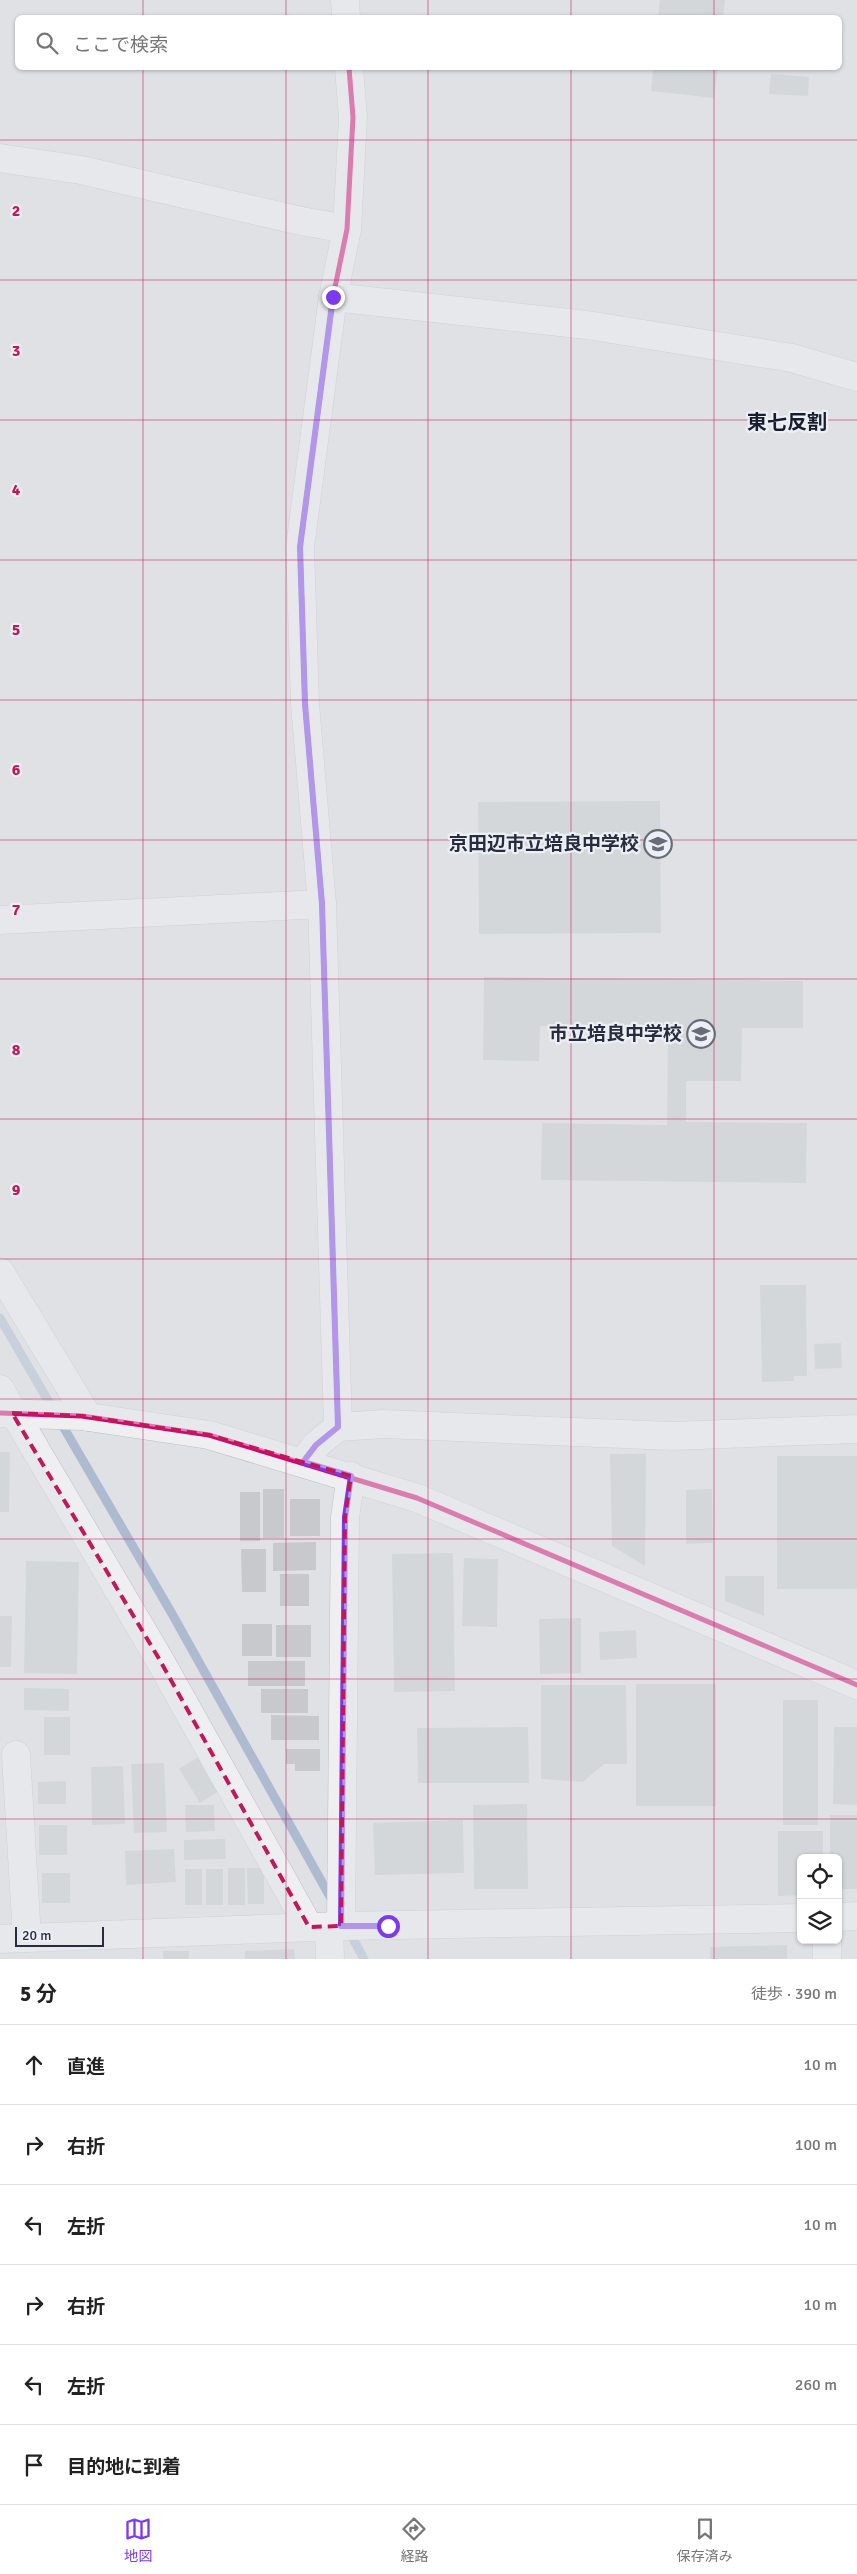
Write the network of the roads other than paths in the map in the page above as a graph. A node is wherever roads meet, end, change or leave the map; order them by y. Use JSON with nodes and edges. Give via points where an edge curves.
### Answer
{"nodes":[{"id":1,"x":345,"y":0,"type":"edge"},
{"id":2,"x":346,"y":15,"type":"edge"},
{"id":3,"x":350,"y":70,"type":"edge"},
{"id":4,"x":0,"y":158,"type":"edge"},
{"id":5,"x":347,"y":229,"type":"junction"},
{"id":6,"x":333,"y":297,"type":"junction"},
{"id":7,"x":857,"y":377,"type":"edge"},
{"id":8,"x":322,"y":904,"type":"junction"},
{"id":9,"x":0,"y":920,"type":"edge"},
{"id":10,"x":0,"y":1272,"type":"edge"},
{"id":11,"x":0,"y":1389,"type":"edge"},
{"id":12,"x":14,"y":1413,"type":"edge"},
{"id":13,"x":85,"y":1416,"type":"junction"},
{"id":14,"x":338,"y":1427,"type":"junction"},
{"id":15,"x":857,"y":1429,"type":"edge"},
{"id":16,"x":303,"y":1462,"type":"junction"},
{"id":17,"x":351,"y":1476,"type":"junction"},
{"id":18,"x":857,"y":1685,"type":"edge"},
{"id":19,"x":16,"y":1755,"type":"dead end"},
{"id":20,"x":857,"y":1916,"type":"edge"},
{"id":21,"x":842,"y":1917,"type":"edge"},
{"id":22,"x":797,"y":1918,"type":"edge"},
{"id":23,"x":326,"y":1927,"type":"junction"},
{"id":24,"x":27,"y":1938,"type":"junction"},
{"id":25,"x":0,"y":1939,"type":"edge"},
{"id":26,"x":827,"y":1944,"type":"edge"},
{"id":27,"x":330,"y":1959,"type":"edge"},
{"id":28,"x":827,"y":1959,"type":"edge"}],
"edges":[{"from":1,"to":2,"type":"street"},
{"from":3,"to":5,"type":"street","via":[[353,117]]},
{"from":4,"to":5,"type":"street","via":[[81,170]]},
{"from":5,"to":6,"type":"street"},
{"from":6,"to":7,"type":"street","via":[[587,325],[792,358]]},
{"from":6,"to":8,"type":"street","via":[[300,547],[305,704]]},
{"from":8,"to":9,"type":"street"},
{"from":8,"to":14,"type":"street"},
{"from":10,"to":13,"type":"street"},
{"from":11,"to":12,"type":"street"},
{"from":12,"to":13,"type":"street"},
{"from":12,"to":23,"type":"street","via":[[158,1657]]},
{"from":13,"to":16,"type":"street","via":[[209,1434]]},
{"from":14,"to":15,"type":"street","via":[[384,1424],[672,1436]]},
{"from":14,"to":16,"type":"street","via":[[316,1445]]},
{"from":16,"to":17,"type":"street"},
{"from":17,"to":18,"type":"street","via":[[416,1498]]},
{"from":17,"to":23,"type":"street","via":[[345,1517]]},
{"from":19,"to":24,"type":"street"},
{"from":20,"to":21,"type":"street"},
{"from":22,"to":23,"type":"street"},
{"from":23,"to":24,"type":"street"},
{"from":23,"to":27,"type":"street"},
{"from":24,"to":25,"type":"street"},
{"from":26,"to":28,"type":"street"}]}
